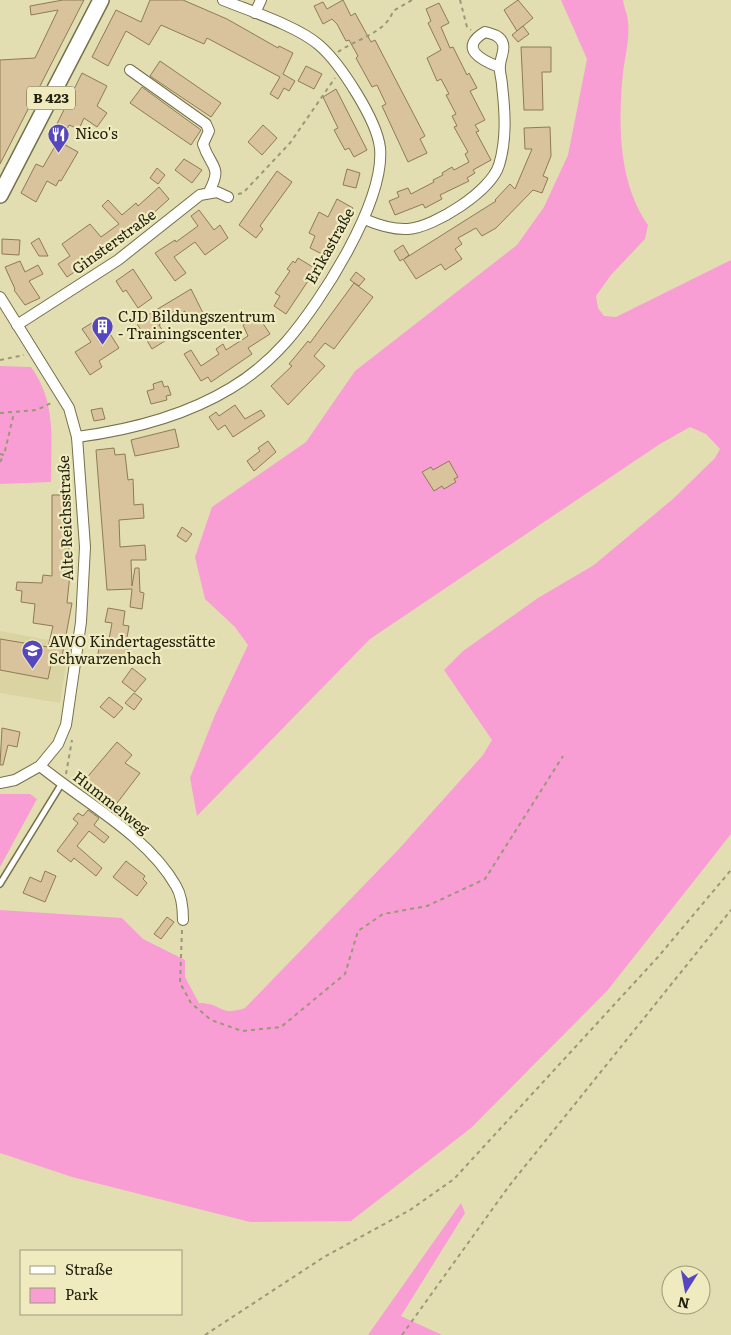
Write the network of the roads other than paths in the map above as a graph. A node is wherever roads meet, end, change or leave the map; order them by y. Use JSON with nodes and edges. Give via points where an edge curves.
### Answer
{"nodes":[{"id":1,"x":101,"y":0,"type":"edge"},
{"id":2,"x":223,"y":0,"type":"edge"},
{"id":3,"x":261,"y":0,"type":"edge"},
{"id":4,"x":255,"y":13,"type":"junction"},
{"id":5,"x":500,"y":67,"type":"junction"},
{"id":6,"x":130,"y":70,"type":"dead end"},
{"id":7,"x":209,"y":192,"type":"junction"},
{"id":8,"x":0,"y":195,"type":"edge"},
{"id":9,"x":228,"y":198,"type":"road end"},
{"id":10,"x":364,"y":220,"type":"junction"},
{"id":11,"x":0,"y":297,"type":"edge"},
{"id":12,"x":17,"y":325,"type":"junction"},
{"id":13,"x":77,"y":437,"type":"junction"},
{"id":14,"x":40,"y":766,"type":"junction"},
{"id":15,"x":0,"y":783,"type":"edge"},
{"id":16,"x":62,"y":783,"type":"junction"},
{"id":17,"x":0,"y":884,"type":"edge"},
{"id":18,"x":183,"y":920,"type":"road end"}],
"edges":[{"from":1,"to":8,"type":"main road","number":"B 423"},
{"from":2,"to":4,"type":"street","name":"Erikastraße"},
{"from":3,"to":4,"type":"street"},
{"from":4,"to":10,"type":"street","name":"Erikastraße","via":[[297,31],[331,56],[372,125],[380,146],[380,166],[375,192]]},
{"from":5,"to":5,"type":"street","via":[[503,42],[496,34],[485,32],[473,44],[474,53],[479,59]]},
{"from":5,"to":10,"type":"street","via":[[505,132],[499,167],[491,181],[474,196],[428,225],[392,228]]},
{"from":6,"to":7,"type":"street","via":[[206,124],[209,131],[203,144],[217,177]]},
{"from":7,"to":9,"type":"street"},
{"from":7,"to":12,"type":"street","name":"Ginsterstraße","via":[[200,195],[118,260]]},
{"from":10,"to":13,"type":"street","name":"Erikastraße","via":[[310,311],[286,342],[232,388],[198,406],[140,425]]},
{"from":11,"to":12,"type":"street","name":"Alte Reichsstraße"},
{"from":12,"to":13,"type":"street","name":"Alte Reichsstraße","via":[[63,396]]},
{"from":13,"to":14,"type":"street","name":"Alte Reichsstraße","via":[[85,547],[73,688],[66,725],[58,744]]},
{"from":14,"to":15,"type":"street","name":"Alte Reichsstraße","via":[[15,780]]},
{"from":14,"to":16,"type":"street","name":"Hummelweg"},
{"from":16,"to":17,"type":"lane"},
{"from":16,"to":18,"type":"street","name":"Hummelweg","via":[[114,821],[166,872],[177,887]]}]}
